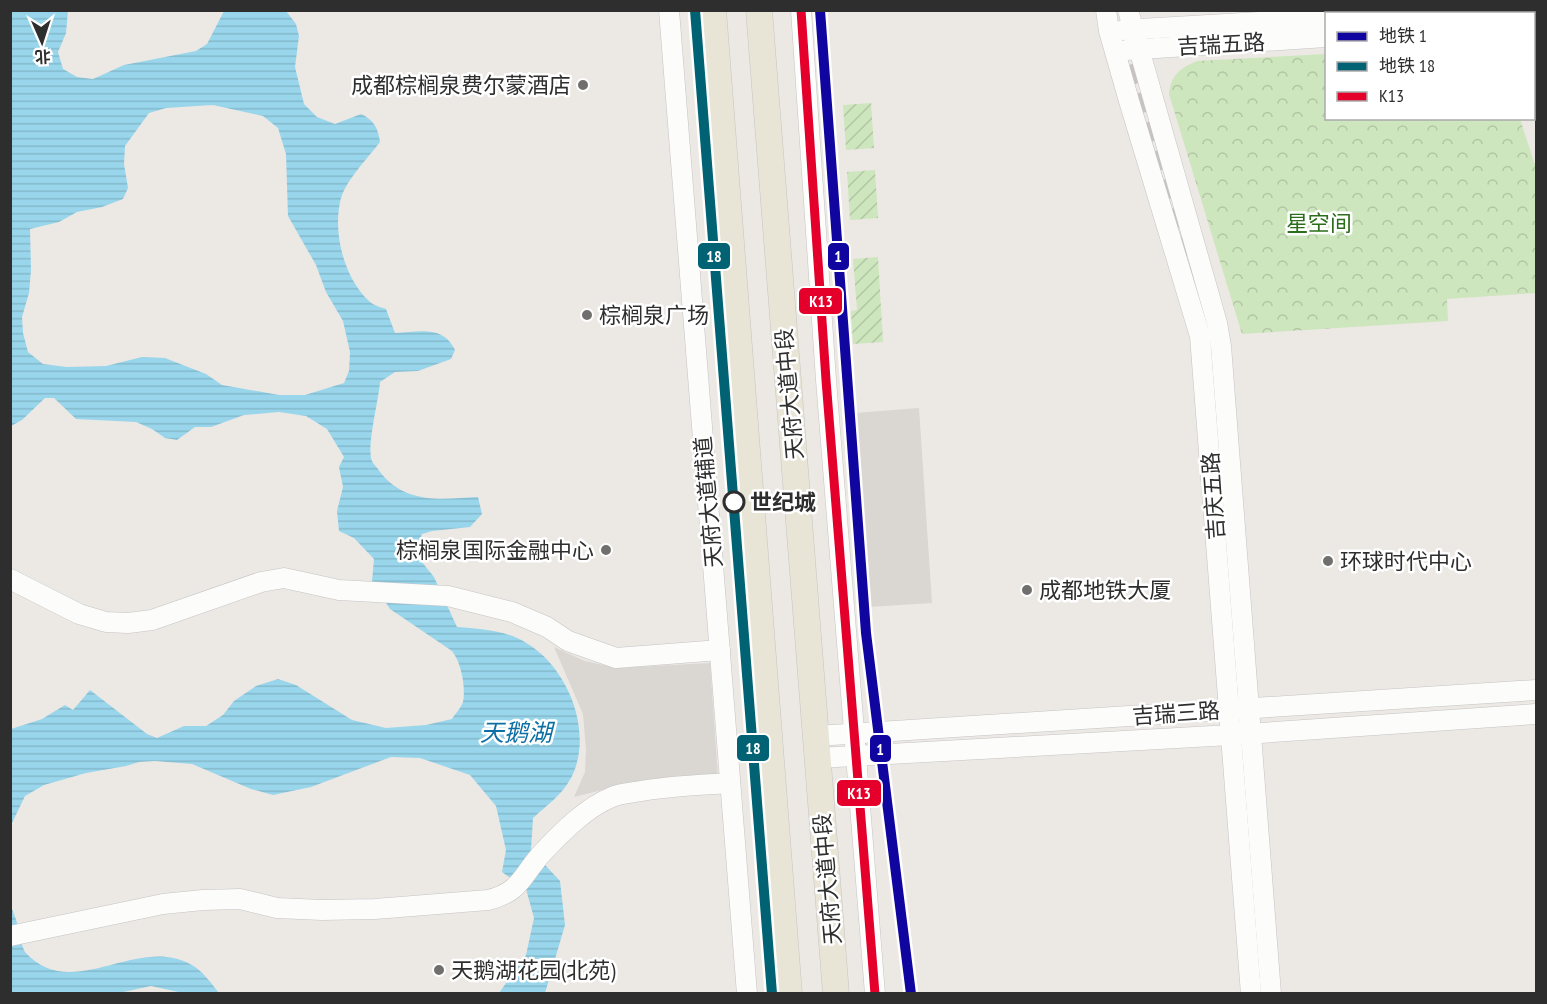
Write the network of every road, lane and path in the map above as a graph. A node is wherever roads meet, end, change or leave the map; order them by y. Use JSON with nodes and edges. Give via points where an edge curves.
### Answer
{"nodes":[{"id":1,"x":669,"y":10,"type":"edge"},
{"id":2,"x":713,"y":10,"type":"edge"},
{"id":3,"x":759,"y":10,"type":"edge"},
{"id":4,"x":801,"y":10,"type":"edge"},
{"id":5,"x":1106,"y":10,"type":"edge"},
{"id":6,"x":1128,"y":10,"type":"edge"},
{"id":7,"x":1458,"y":10,"type":"edge"},
{"id":8,"x":1432,"y":12,"type":"edge"},
{"id":9,"x":1325,"y":18,"type":"edge"},
{"id":10,"x":1133,"y":30,"type":"junction"},
{"id":11,"x":1109,"y":31,"type":"junction"},
{"id":12,"x":1325,"y":38,"type":"edge"},
{"id":13,"x":1139,"y":49,"type":"junction"},
{"id":14,"x":1115,"y":50,"type":"junction"},
{"id":15,"x":10,"y":579,"type":"edge"},
{"id":16,"x":720,"y":650,"type":"junction"},
{"id":17,"x":1536,"y":690,"type":"edge"},
{"id":18,"x":1250,"y":708,"type":"junction"},
{"id":19,"x":1229,"y":710,"type":"junction"},
{"id":20,"x":1536,"y":714,"type":"edge"},
{"id":21,"x":855,"y":733,"type":"junction"},
{"id":22,"x":1241,"y":734,"type":"junction"},
{"id":23,"x":817,"y":747,"type":"junction"},
{"id":24,"x":856,"y":756,"type":"junction"},
{"id":25,"x":730,"y":783,"type":"junction"},
{"id":26,"x":20,"y":933,"type":"edge"},
{"id":27,"x":747,"y":993,"type":"edge"},
{"id":28,"x":789,"y":993,"type":"edge"},
{"id":29,"x":836,"y":993,"type":"edge"},
{"id":30,"x":875,"y":993,"type":"edge"},
{"id":31,"x":1251,"y":993,"type":"edge"},
{"id":32,"x":1271,"y":993,"type":"edge"}],
"edges":[{"from":1,"to":16,"type":"street","name":"天府大道辅道"},
{"from":2,"to":28,"type":"main road","name":"天府大道中段"},
{"from":3,"to":23,"type":"main road","name":"天府大道中段"},
{"from":4,"to":21,"type":"street"},
{"from":5,"to":11,"type":"street","name":"吉庆五路"},
{"from":6,"to":10,"type":"street","name":"吉庆五路"},
{"from":7,"to":8,"type":"street"},
{"from":9,"to":10,"type":"street","name":"吉瑞五路"},
{"from":10,"to":11,"type":"street","name":"吉瑞五路"},
{"from":10,"to":13,"type":"street","name":"吉庆五路"},
{"from":11,"to":14,"type":"street","name":"吉庆五路"},
{"from":12,"to":13,"type":"street","name":"吉瑞五路"},
{"from":13,"to":14,"type":"street","name":"吉瑞五路"},
{"from":13,"to":18,"type":"street","name":"吉庆五路","via":[[1217,322]]},
{"from":14,"to":19,"type":"street","name":"吉庆五路","via":[[1200,336]]},
{"from":15,"to":16,"type":"street","via":[[79,614],[106,622],[152,620],[261,582],[284,579],[339,590],[448,596],[512,612],[568,641],[616,658]]},
{"from":16,"to":25,"type":"street","name":"天府大道辅道"},
{"from":17,"to":18,"type":"street","name":"吉瑞三路"},
{"from":18,"to":19,"type":"street","name":"吉瑞三路"},
{"from":18,"to":22,"type":"street","name":"吉庆五路"},
{"from":19,"to":21,"type":"street","name":"吉瑞三路"},
{"from":19,"to":22,"type":"street","name":"吉庆五路"},
{"from":20,"to":22,"type":"street","name":"吉瑞三路"},
{"from":21,"to":23,"type":"street","name":"吉瑞三路"},
{"from":21,"to":24,"type":"street"},
{"from":22,"to":24,"type":"street","name":"吉瑞三路"},
{"from":22,"to":31,"type":"street","name":"吉庆五路"},
{"from":22,"to":32,"type":"street","name":"吉庆五路"},
{"from":23,"to":24,"type":"street","name":"吉瑞三路"},
{"from":23,"to":29,"type":"main road","name":"天府大道中段"},
{"from":24,"to":30,"type":"street"},
{"from":25,"to":26,"type":"street","via":[[613,796],[577,820],[543,851],[514,890],[488,900],[322,910],[277,908],[240,899],[203,900],[163,904]]},
{"from":25,"to":27,"type":"street","name":"天府大道辅道"}]}
